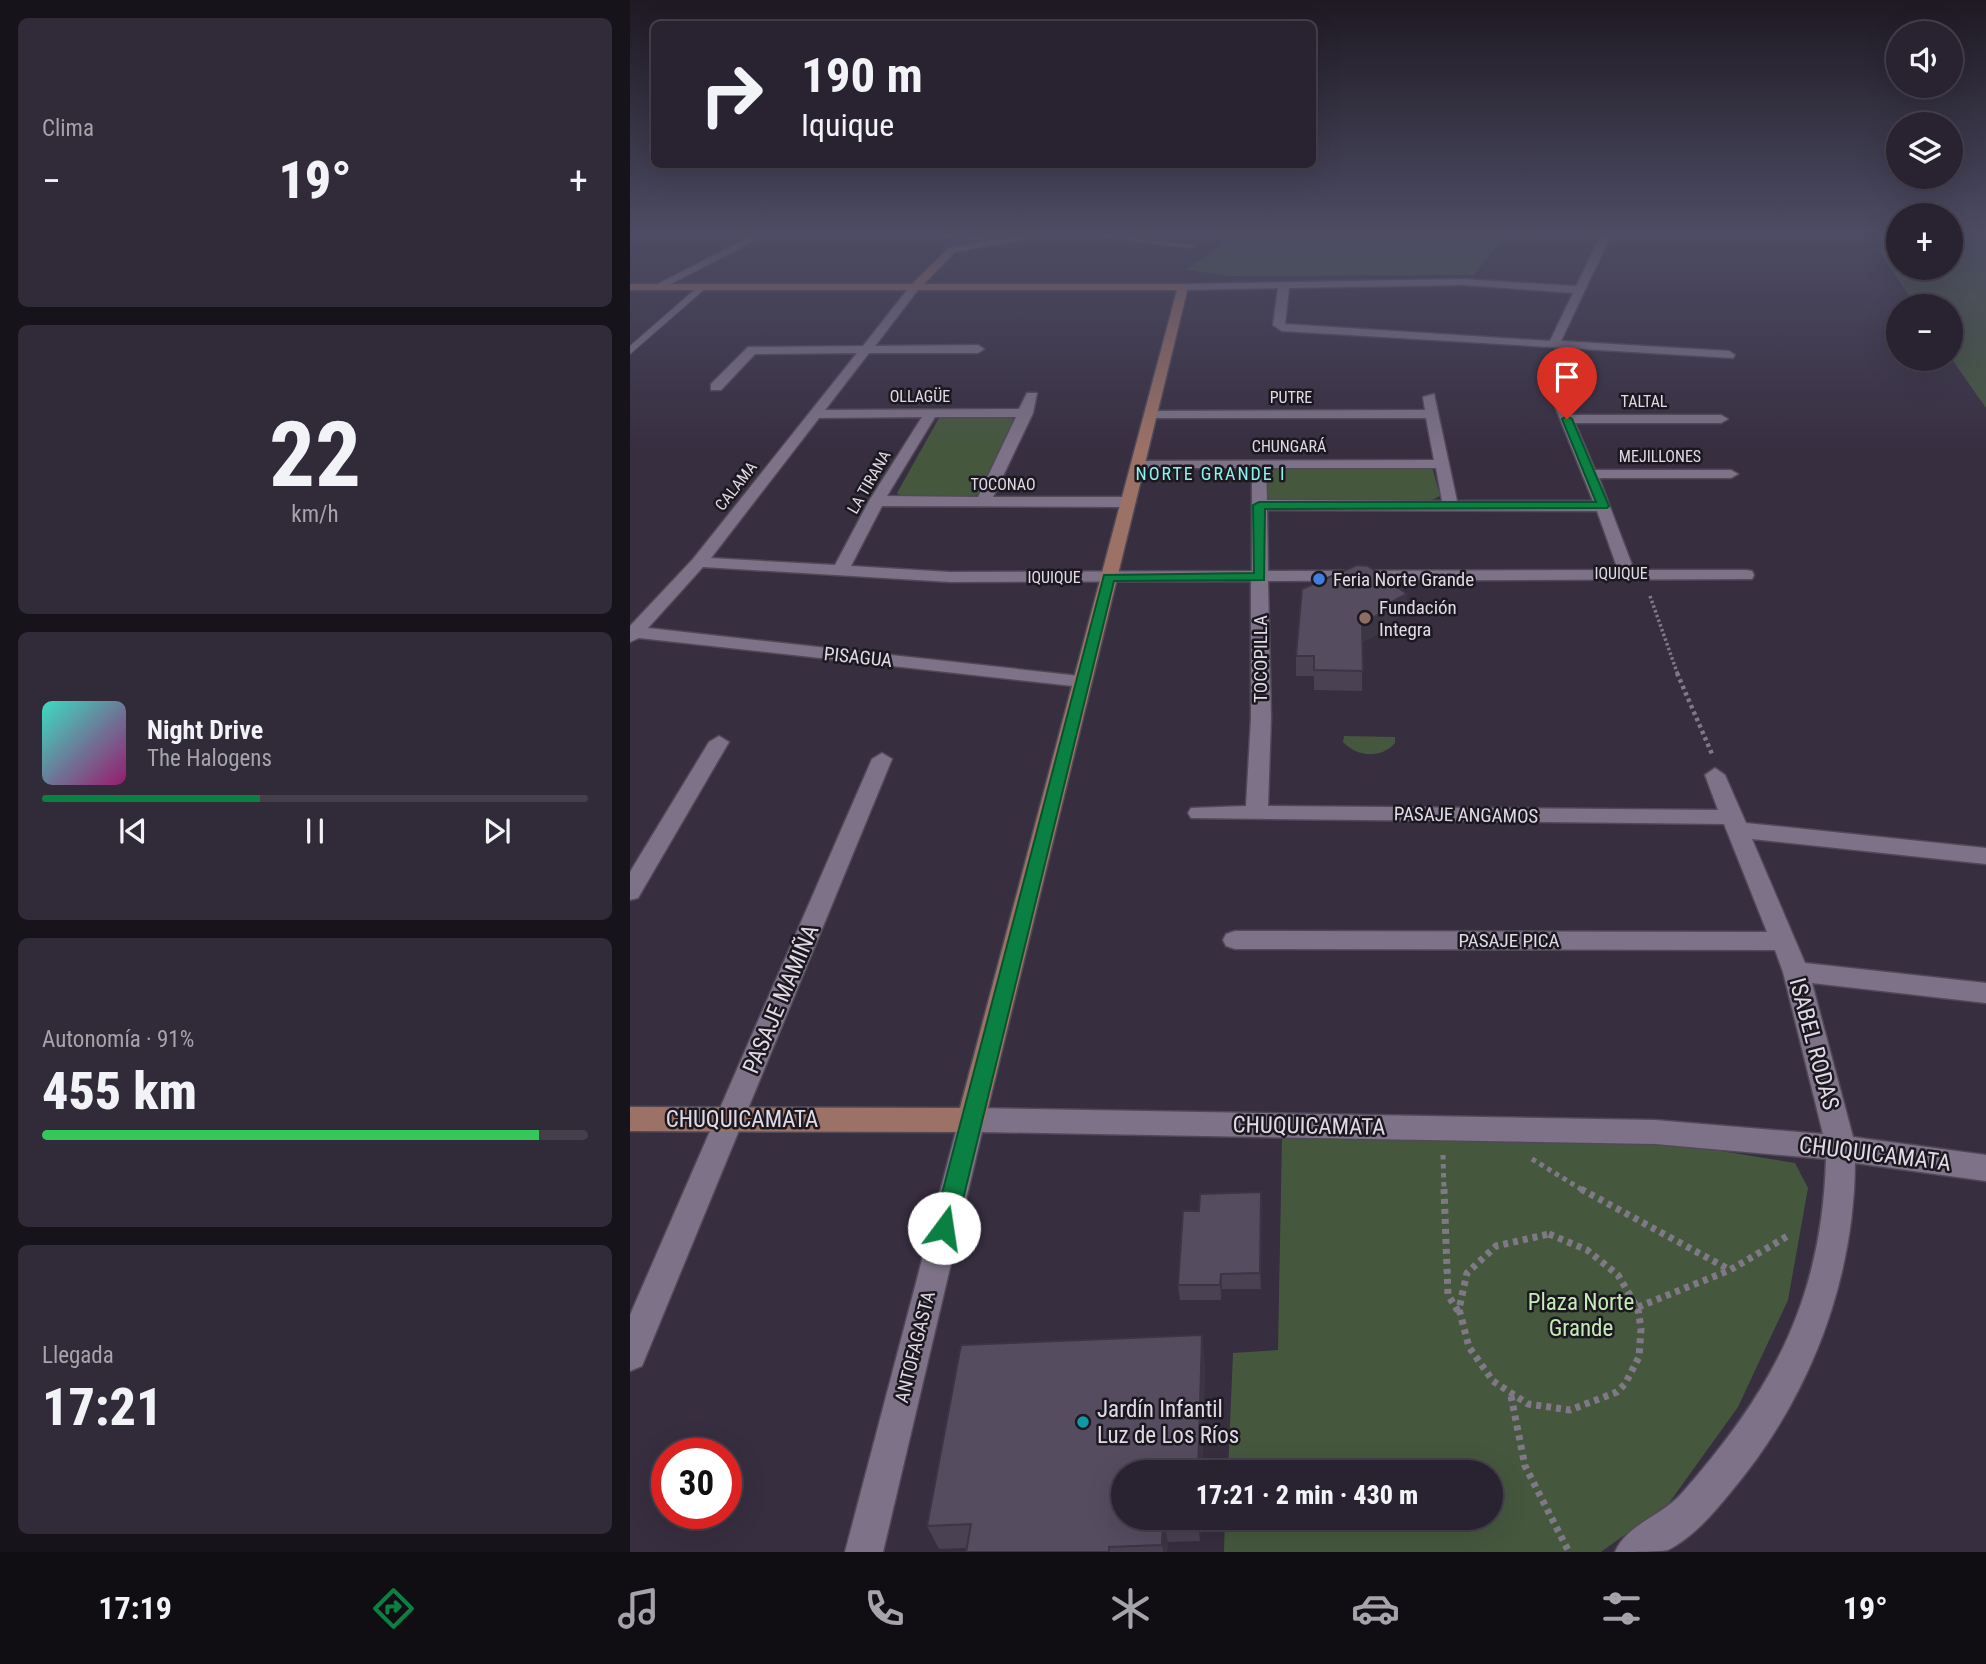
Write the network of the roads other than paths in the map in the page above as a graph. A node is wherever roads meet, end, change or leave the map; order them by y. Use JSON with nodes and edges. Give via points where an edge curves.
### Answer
{"nodes":[{"id":1,"x":683,"y":305,"type":"edge"},
{"id":2,"x":900,"y":305,"type":"edge"},
{"id":3,"x":1178,"y":305,"type":"edge"},
{"id":4,"x":1282,"y":305,"type":"edge"},
{"id":5,"x":1573,"y":305,"type":"edge"},
{"id":6,"x":1554,"y":344,"type":"junction"},
{"id":7,"x":978,"y":349,"type":"dead end"},
{"id":8,"x":863,"y":350,"type":"junction"},
{"id":9,"x":630,"y":351,"type":"edge"},
{"id":10,"x":1729,"y":355,"type":"dead end"},
{"id":11,"x":716,"y":387,"type":"dead end"},
{"id":12,"x":1556,"y":394,"type":"road end"},
{"id":13,"x":1032,"y":396,"type":"dead end"},
{"id":14,"x":1429,"y":397,"type":"dead end"},
{"id":15,"x":931,"y":413,"type":"junction"},
{"id":16,"x":1026,"y":413,"type":"junction"},
{"id":17,"x":814,"y":414,"type":"junction"},
{"id":18,"x":1432,"y":414,"type":"junction"},
{"id":19,"x":1150,"y":415,"type":"junction"},
{"id":20,"x":1567,"y":419,"type":"junction"},
{"id":21,"x":1721,"y":419,"type":"dead end"},
{"id":22,"x":1137,"y":464,"type":"junction"},
{"id":23,"x":1259,"y":464,"type":"junction"},
{"id":24,"x":1441,"y":464,"type":"junction"},
{"id":25,"x":1589,"y":474,"type":"junction"},
{"id":26,"x":1731,"y":474,"type":"dead end"},
{"id":27,"x":877,"y":501,"type":"junction"},
{"id":28,"x":984,"y":501,"type":"junction"},
{"id":29,"x":1128,"y":502,"type":"junction"},
{"id":30,"x":1259,"y":505,"type":"junction"},
{"id":31,"x":1450,"y":505,"type":"junction"},
{"id":32,"x":1603,"y":506,"type":"junction"},
{"id":33,"x":699,"y":562,"type":"junction"},
{"id":34,"x":841,"y":570,"type":"junction"},
{"id":35,"x":1633,"y":573,"type":"junction"},
{"id":36,"x":1746,"y":575,"type":"dead end"},
{"id":37,"x":1260,"y":577,"type":"junction"},
{"id":38,"x":1109,"y":578,"type":"junction"},
{"id":39,"x":632,"y":635,"type":"edge"},
{"id":40,"x":1082,"y":681,"type":"junction"},
{"id":41,"x":719,"y":741,"type":"dead end"},
{"id":42,"x":882,"y":760,"type":"dead end"},
{"id":43,"x":1715,"y":775,"type":"road end"},
{"id":44,"x":1199,"y":813,"type":"dead end"},
{"id":45,"x":1257,"y":813,"type":"junction"},
{"id":46,"x":1735,"y":824,"type":"junction"},
{"id":47,"x":1986,"y":856,"type":"edge"},
{"id":48,"x":630,"y":892,"type":"edge"},
{"id":49,"x":1234,"y":940,"type":"dead end"},
{"id":50,"x":1783,"y":941,"type":"junction"},
{"id":51,"x":1796,"y":972,"type":"junction"},
{"id":52,"x":1986,"y":993,"type":"edge"},
{"id":53,"x":630,"y":1119,"type":"edge"},
{"id":54,"x":731,"y":1119,"type":"junction"},
{"id":55,"x":971,"y":1120,"type":"junction"},
{"id":56,"x":1842,"y":1148,"type":"junction"},
{"id":57,"x":1986,"y":1168,"type":"edge"},
{"id":58,"x":630,"y":1354,"type":"edge"},
{"id":59,"x":864,"y":1552,"type":"edge"},
{"id":60,"x":1634,"y":1552,"type":"edge"}],
"edges":[{"from":1,"to":9,"type":"lane"},
{"from":2,"to":8,"type":"street","name":"CALAMA"},
{"from":3,"to":19,"type":"street","name":"ANTOFAGASTA"},
{"from":4,"to":6,"type":"street","via":[[1282,328]]},
{"from":5,"to":6,"type":"street"},
{"from":6,"to":10,"type":"street"},
{"from":7,"to":8,"type":"street"},
{"from":8,"to":11,"type":"street","via":[[751,350]]},
{"from":8,"to":17,"type":"street","name":"CALAMA"},
{"from":12,"to":20,"type":"street"},
{"from":13,"to":16,"type":"street"},
{"from":14,"to":18,"type":"street"},
{"from":15,"to":16,"type":"street","name":"OLLAGÜE"},
{"from":15,"to":17,"type":"street","name":"OLLAGÜE"},
{"from":15,"to":27,"type":"street","name":"LA TIRANA"},
{"from":16,"to":28,"type":"street"},
{"from":17,"to":33,"type":"street","name":"CALAMA"},
{"from":18,"to":19,"type":"street","name":"PUTRE"},
{"from":18,"to":24,"type":"street"},
{"from":19,"to":22,"type":"street","name":"ANTOFAGASTA"},
{"from":20,"to":21,"type":"street","name":"TALTAL"},
{"from":20,"to":25,"type":"street"},
{"from":22,"to":23,"type":"street","name":"CHUNGARÁ"},
{"from":22,"to":29,"type":"street","name":"ANTOFAGASTA"},
{"from":23,"to":24,"type":"street","name":"CHUNGARÁ"},
{"from":23,"to":30,"type":"street","name":"TOCOPILLA"},
{"from":24,"to":31,"type":"street"},
{"from":25,"to":26,"type":"street","name":"MEJILLONES"},
{"from":25,"to":32,"type":"street"},
{"from":27,"to":28,"type":"street","name":"TOCONAO"},
{"from":27,"to":34,"type":"street","name":"LA TIRANA"},
{"from":28,"to":29,"type":"street","name":"TOCONAO"},
{"from":29,"to":38,"type":"street","name":"ANTOFAGASTA"},
{"from":30,"to":31,"type":"street"},
{"from":30,"to":37,"type":"street","name":"TOCOPILLA"},
{"from":31,"to":32,"type":"street"},
{"from":32,"to":35,"type":"street"},
{"from":33,"to":34,"type":"street","name":"IQUIQUE"},
{"from":33,"to":39,"type":"street","name":"CALAMA"},
{"from":34,"to":38,"type":"street","name":"IQUIQUE","via":[[950,577]]},
{"from":35,"to":36,"type":"street","name":"IQUIQUE"},
{"from":35,"to":37,"type":"street","name":"IQUIQUE"},
{"from":37,"to":38,"type":"street","name":"IQUIQUE"},
{"from":37,"to":45,"type":"street","name":"TOCOPILLA"},
{"from":38,"to":40,"type":"street","name":"ANTOFAGASTA"},
{"from":39,"to":40,"type":"street","name":"PISAGUA"},
{"from":40,"to":55,"type":"street","name":"ANTOFAGASTA"},
{"from":41,"to":48,"type":"street"},
{"from":42,"to":54,"type":"street","name":"PASAJE MAMIÑA"},
{"from":43,"to":46,"type":"street","name":"ISABEL RODAS"},
{"from":44,"to":45,"type":"street","name":"PASAJE ANGAMOS"},
{"from":45,"to":46,"type":"street","name":"PASAJE ANGAMOS"},
{"from":46,"to":47,"type":"street","name":"PASAJE ANGAMOS"},
{"from":46,"to":50,"type":"street","name":"ISABEL RODAS"},
{"from":49,"to":50,"type":"street","name":"PASAJE PICA"},
{"from":50,"to":51,"type":"street","name":"ISABEL RODAS"},
{"from":51,"to":52,"type":"street"},
{"from":51,"to":56,"type":"street","name":"ISABEL RODAS"},
{"from":53,"to":54,"type":"street","name":"CHUQUICAMATA"},
{"from":54,"to":55,"type":"street","name":"CHUQUICAMATA"},
{"from":54,"to":58,"type":"street","name":"PASAJE MAMIÑA"},
{"from":55,"to":56,"type":"street","name":"CHUQUICAMATA","via":[[1656,1132]]},
{"from":55,"to":59,"type":"street","name":"ANTOFAGASTA"},
{"from":56,"to":57,"type":"street","name":"CHUQUICAMATA"},
{"from":56,"to":60,"type":"street","name":"ISABEL RODAS","via":[[1833,1248],[1820,1300],[1799,1354],[1771,1408],[1735,1460],[1691,1511]]}]}
